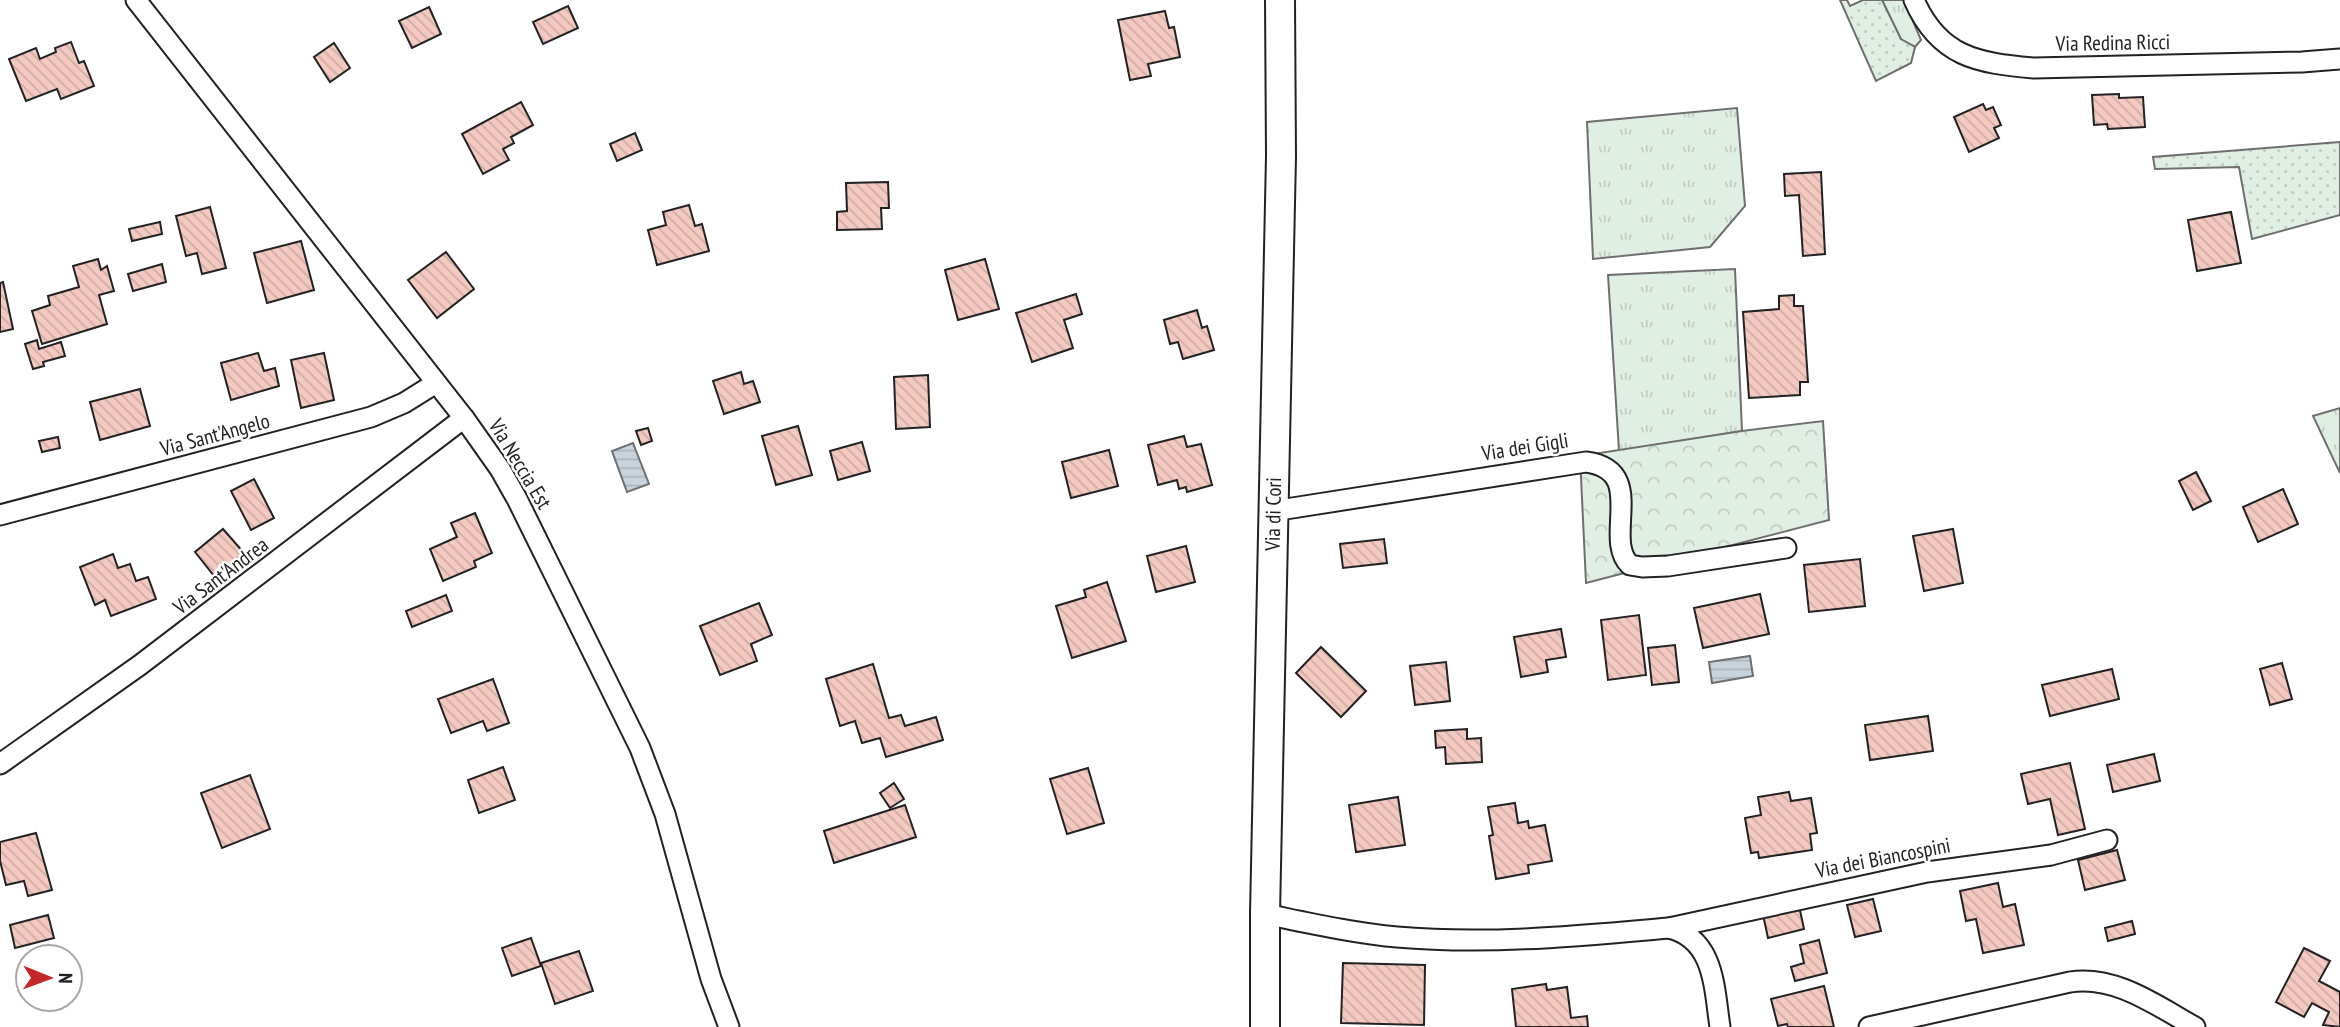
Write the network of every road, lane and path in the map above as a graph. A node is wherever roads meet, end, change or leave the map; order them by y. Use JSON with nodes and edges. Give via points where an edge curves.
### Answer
{"nodes":[{"id":1,"x":135,"y":0,"type":"edge"},
{"id":2,"x":1280,"y":0,"type":"edge"},
{"id":3,"x":1914,"y":0,"type":"edge"},
{"id":4,"x":2340,"y":59,"type":"edge"},
{"id":5,"x":436,"y":383,"type":"junction"},
{"id":6,"x":464,"y":418,"type":"junction"},
{"id":7,"x":1273,"y":511,"type":"junction"},
{"id":8,"x":0,"y":515,"type":"edge"},
{"id":9,"x":1786,"y":548,"type":"dead end"},
{"id":10,"x":0,"y":764,"type":"edge"},
{"id":11,"x":2107,"y":840,"type":"dead end"},
{"id":12,"x":1265,"y":914,"type":"junction"},
{"id":13,"x":1669,"y":928,"type":"junction"},
{"id":14,"x":729,"y":1027,"type":"edge"},
{"id":15,"x":1265,"y":1027,"type":"edge"},
{"id":16,"x":1720,"y":1027,"type":"edge"},
{"id":17,"x":1869,"y":1027,"type":"edge"},
{"id":18,"x":2195,"y":1027,"type":"edge"}],
"edges":[{"from":1,"to":5,"type":"street","name":"Via Neccia Est"},
{"from":2,"to":7,"type":"main road","name":"Via di Cori"},
{"from":3,"to":4,"type":"street","name":"Via Redina Ricci","via":[[1930,29],[1949,47],[1974,60],[2006,66]]},
{"from":5,"to":6,"type":"street","name":"Via Neccia Est"},
{"from":5,"to":8,"type":"street","name":"Via Sant'Angelo","via":[[361,420]]},
{"from":6,"to":10,"type":"street","name":"Via Sant'Andrea","via":[[191,627]]},
{"from":6,"to":14,"type":"street","name":"Via Neccia Est","via":[[517,499],[640,748],[665,814]]},
{"from":7,"to":9,"type":"street","name":"Via dei Gigli","via":[[1586,461],[1607,467],[1616,479],[1623,553],[1630,565],[1668,566]]},
{"from":7,"to":12,"type":"main road","name":"Via di Cori"},
{"from":11,"to":13,"type":"street","name":"Via dei Biancospini","via":[[2051,855],[1927,872]]},
{"from":12,"to":13,"type":"street","name":"Via dei Biancospini","via":[[1371,934],[1452,941]]},
{"from":12,"to":15,"type":"main road","name":"Via di Cori"},
{"from":13,"to":16,"type":"street","via":[[1692,938],[1705,955]]},
{"from":17,"to":18,"type":"street","via":[[2088,980],[2119,987]]}]}
